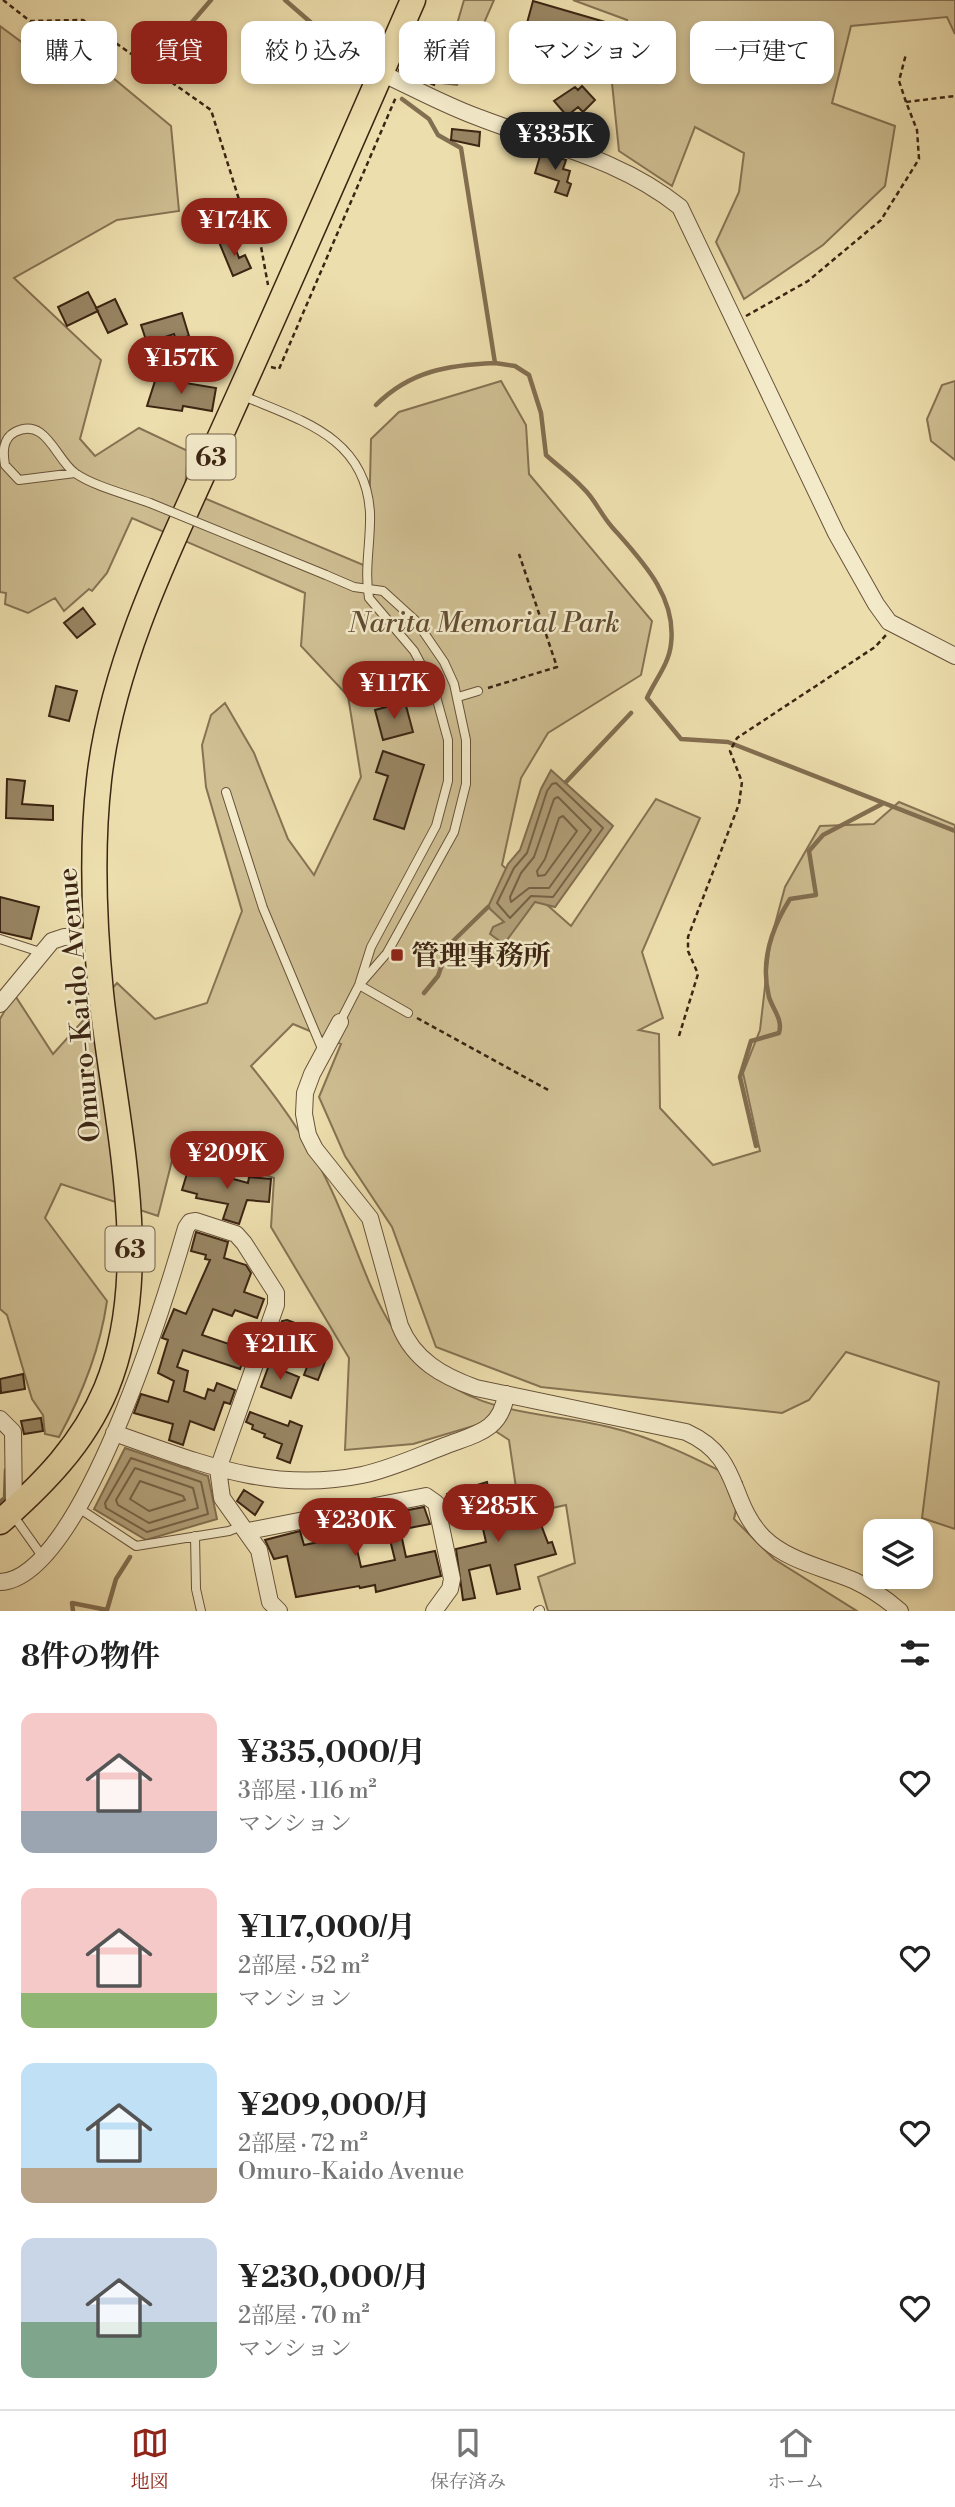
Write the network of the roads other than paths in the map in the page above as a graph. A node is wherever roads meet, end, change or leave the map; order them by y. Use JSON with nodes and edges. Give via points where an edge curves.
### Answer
{"nodes":[{"id":1,"x":413,"y":0,"type":"edge"},
{"id":2,"x":392,"y":78,"type":"junction"},
{"id":3,"x":239,"y":395,"type":"junction"},
{"id":4,"x":2,"y":446,"type":"edge"},
{"id":5,"x":75,"y":473,"type":"junction"},
{"id":6,"x":368,"y":589,"type":"junction"},
{"id":7,"x":955,"y":656,"type":"edge"},
{"id":8,"x":478,"y":691,"type":"road end"},
{"id":9,"x":458,"y":697,"type":"junction"},
{"id":10,"x":226,"y":792,"type":"dead end"},
{"id":11,"x":98,"y":936,"type":"junction"},
{"id":12,"x":0,"y":939,"type":"edge"},
{"id":13,"x":40,"y":952,"type":"junction"},
{"id":14,"x":359,"y":985,"type":"junction"},
{"id":15,"x":0,"y":1004,"type":"edge"},
{"id":16,"x":408,"y":1013,"type":"road end"},
{"id":17,"x":340,"y":1023,"type":"joint"},
{"id":18,"x":324,"y":1052,"type":"junction"},
{"id":19,"x":506,"y":1394,"type":"junction"},
{"id":20,"x":0,"y":1419,"type":"edge"},
{"id":21,"x":114,"y":1433,"type":"junction"},
{"id":22,"x":218,"y":1469,"type":"junction"},
{"id":23,"x":7,"y":1472,"type":"edge"},
{"id":24,"x":77,"y":1507,"type":"junction"},
{"id":25,"x":8,"y":1515,"type":"edge"},
{"id":26,"x":246,"y":1528,"type":"junction"},
{"id":27,"x":195,"y":1536,"type":"junction"},
{"id":28,"x":43,"y":1558,"type":"junction"},
{"id":29,"x":0,"y":1582,"type":"edge"},
{"id":30,"x":201,"y":1611,"type":"edge"},
{"id":31,"x":279,"y":1611,"type":"edge"},
{"id":32,"x":435,"y":1611,"type":"edge"},
{"id":33,"x":900,"y":1611,"type":"edge"}],
"edges":[{"from":1,"to":2,"type":"main road","name":"Omuro-Kaido Avenue","number":"63"},
{"from":2,"to":3,"type":"main road","name":"Omuro-Kaido Avenue","number":"63"},
{"from":2,"to":7,"type":"street","via":[[479,118],[614,165],[680,208],[836,533],[876,604],[895,625]]},
{"from":3,"to":6,"type":"lane","via":[[320,428],[356,464],[370,511]]},
{"from":3,"to":11,"type":"main road","name":"Omuro-Kaido Avenue","number":"63","via":[[118,681],[99,780],[93,875]]},
{"from":4,"to":5,"type":"lane","via":[[5,465],[19,480]]},
{"from":4,"to":5,"type":"lane","via":[[18,430],[39,431]]},
{"from":5,"to":6,"type":"lane","bridge":true},
{"from":6,"to":9,"type":"lane","via":[[383,591],[416,621],[444,662]]},
{"from":6,"to":14,"type":"lane","via":[[369,598],[425,668],[445,722],[449,759],[436,826],[371,947]]},
{"from":8,"to":9,"type":"lane"},
{"from":9,"to":14,"type":"lane","via":[[468,761],[454,832],[387,953]]},
{"from":10,"to":18,"type":"lane","via":[[262,908]]},
{"from":11,"to":13,"type":"street","via":[[64,937]]},
{"from":11,"to":25,"type":"main road","name":"Omuro-Kaido Avenue","number":"63","via":[[130,1248],[124,1321],[116,1362],[92,1417],[50,1476]]},
{"from":12,"to":13,"type":"lane"},
{"from":13,"to":15,"type":"street"},
{"from":14,"to":16,"type":"lane"},
{"from":14,"to":17,"type":"lane"},
{"from":17,"to":18,"type":"street"},
{"from":18,"to":19,"type":"street","via":[[305,1093],[308,1135],[370,1219],[406,1342],[454,1380]]},
{"from":19,"to":22,"type":"street","via":[[503,1413],[490,1429],[383,1469],[306,1482]]},
{"from":19,"to":33,"type":"street","via":[[686,1432],[705,1440],[730,1472],[763,1537],[782,1552],[868,1588]]},
{"from":20,"to":23,"type":"street","via":[[13,1432]]},
{"from":21,"to":22,"type":"street"},
{"from":21,"to":22,"type":"street","via":[[139,1378],[186,1228],[196,1221],[236,1234],[277,1298]]},
{"from":21,"to":24,"type":"street"},
{"from":22,"to":26,"type":"street","via":[[222,1499]]},
{"from":23,"to":25,"type":"street"},
{"from":24,"to":27,"type":"lane","via":[[136,1546]]},
{"from":24,"to":28,"type":"street","via":[[58,1543]]},
{"from":25,"to":28,"type":"lane"},
{"from":26,"to":27,"type":"lane"},
{"from":26,"to":31,"type":"street","via":[[259,1550],[270,1602]]},
{"from":26,"to":32,"type":"street","via":[[426,1496],[436,1503],[452,1579]]},
{"from":27,"to":30,"type":"lane"},
{"from":28,"to":29,"type":"street","via":[[21,1576]]}]}
